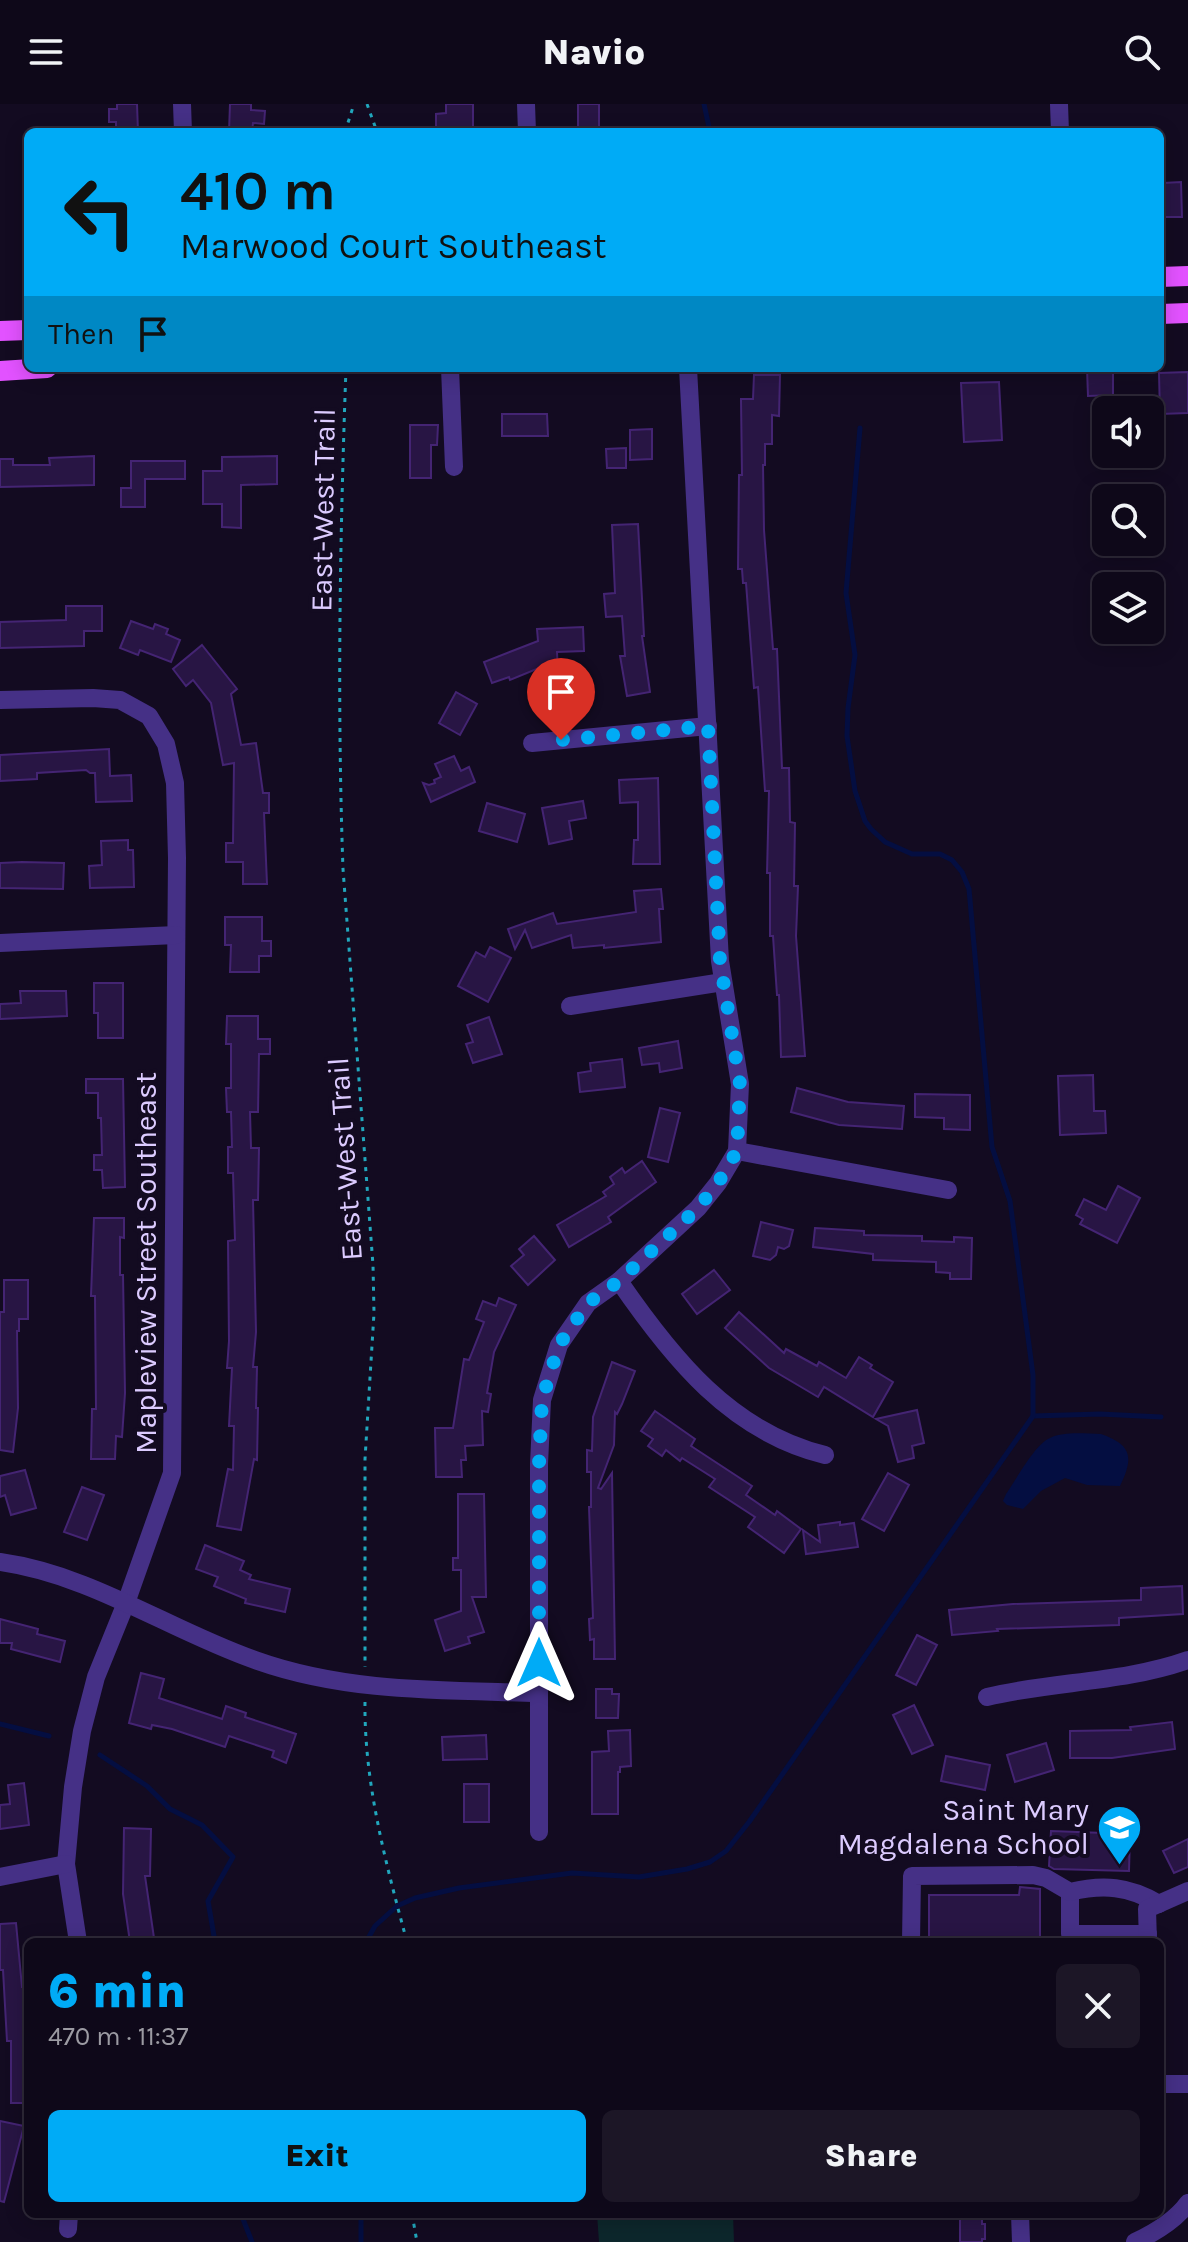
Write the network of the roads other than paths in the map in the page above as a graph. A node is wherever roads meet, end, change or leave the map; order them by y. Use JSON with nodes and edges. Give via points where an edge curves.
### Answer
{"nodes":[{"id":1,"x":182,"y":104,"type":"edge"},
{"id":2,"x":526,"y":104,"type":"edge"},
{"id":3,"x":1059,"y":104,"type":"edge"},
{"id":4,"x":183,"y":128,"type":"edge"},
{"id":5,"x":527,"y":128,"type":"edge"},
{"id":6,"x":1060,"y":128,"type":"edge"},
{"id":7,"x":1188,"y":276,"type":"edge"},
{"id":8,"x":1164,"y":277,"type":"edge"},
{"id":9,"x":1188,"y":313,"type":"edge"},
{"id":10,"x":1164,"y":314,"type":"edge"},
{"id":11,"x":24,"y":330,"type":"edge"},
{"id":12,"x":0,"y":331,"type":"edge"},
{"id":13,"x":24,"y":369,"type":"edge"},
{"id":14,"x":0,"y":371,"type":"edge"},
{"id":15,"x":450,"y":372,"type":"edge"},
{"id":16,"x":688,"y":372,"type":"edge"},
{"id":17,"x":454,"y":467,"type":"dead end"},
{"id":18,"x":0,"y":700,"type":"edge"},
{"id":19,"x":708,"y":726,"type":"junction"},
{"id":20,"x":532,"y":743,"type":"dead end"},
{"id":21,"x":176,"y":935,"type":"junction"},
{"id":22,"x":0,"y":943,"type":"edge"},
{"id":23,"x":723,"y":982,"type":"junction"},
{"id":24,"x":570,"y":1006,"type":"dead end"},
{"id":25,"x":737,"y":1151,"type":"junction"},
{"id":26,"x":948,"y":1190,"type":"dead end"},
{"id":27,"x":619,"y":1281,"type":"junction"},
{"id":28,"x":825,"y":1455,"type":"dead end"},
{"id":29,"x":0,"y":1562,"type":"edge"},
{"id":30,"x":126,"y":1603,"type":"junction"},
{"id":31,"x":1188,"y":1660,"type":"edge"},
{"id":32,"x":539,"y":1693,"type":"junction"},
{"id":33,"x":987,"y":1697,"type":"dead end"},
{"id":34,"x":539,"y":1832,"type":"dead end"},
{"id":35,"x":66,"y":1864,"type":"junction"},
{"id":36,"x":0,"y":1877,"type":"edge"},
{"id":37,"x":1188,"y":1891,"type":"edge"},
{"id":38,"x":1070,"y":1892,"type":"junction"},
{"id":39,"x":1159,"y":1904,"type":"junction"},
{"id":40,"x":77,"y":1938,"type":"edge"},
{"id":41,"x":911,"y":1938,"type":"edge"},
{"id":42,"x":1148,"y":1938,"type":"edge"},
{"id":43,"x":1164,"y":2084,"type":"edge"},
{"id":44,"x":1188,"y":2084,"type":"edge"},
{"id":45,"x":1188,"y":2203,"type":"edge"},
{"id":46,"x":1020,"y":2218,"type":"edge"},
{"id":47,"x":1021,"y":2242,"type":"edge"},
{"id":48,"x":1135,"y":2242,"type":"edge"}],
"edges":[{"from":1,"to":4,"type":"street"},
{"from":2,"to":5,"type":"street"},
{"from":3,"to":6,"type":"street"},
{"from":7,"to":8,"type":"main road"},
{"from":9,"to":10,"type":"main road"},
{"from":11,"to":12,"type":"main road"},
{"from":13,"to":14,"type":"main road"},
{"from":15,"to":17,"type":"street"},
{"from":16,"to":19,"type":"street"},
{"from":18,"to":21,"type":"street","name":"Mapleview Street Southeast","via":[[120,700],[149,716],[166,744],[175,783]]},
{"from":19,"to":20,"type":"street"},
{"from":19,"to":23,"type":"street"},
{"from":21,"to":22,"type":"street"},
{"from":21,"to":30,"type":"street","name":"Mapleview Street Southeast","via":[[172,1473]]},
{"from":23,"to":24,"type":"street"},
{"from":23,"to":25,"type":"street","via":[[740,1084]]},
{"from":25,"to":26,"type":"street"},
{"from":25,"to":27,"type":"street","via":[[698,1208]]},
{"from":27,"to":28,"type":"street","via":[[658,1337],[713,1395],[796,1448]]},
{"from":27,"to":32,"type":"street","via":[[588,1303],[559,1345],[542,1400]]},
{"from":29,"to":30,"type":"street","via":[[67,1576]]},
{"from":30,"to":32,"type":"street","via":[[257,1661],[331,1681]]},
{"from":30,"to":35,"type":"street","name":"Mapleview Street Southeast","via":[[96,1677],[82,1731]]},
{"from":31,"to":33,"type":"street","via":[[1160,1670]]},
{"from":32,"to":34,"type":"street"},
{"from":35,"to":36,"type":"street"},
{"from":35,"to":40,"type":"street","name":"Mapleview Street Southeast"},
{"from":37,"to":39,"type":"street"},
{"from":38,"to":39,"type":"street","via":[[1117,1887]]},
{"from":38,"to":41,"type":"street","via":[[1033,1875],[912,1876]]},
{"from":38,"to":42,"type":"street","via":[[1070,1934]]},
{"from":39,"to":42,"type":"street","via":[[1147,1909]]},
{"from":43,"to":44,"type":"street"},
{"from":45,"to":48,"type":"street"},
{"from":46,"to":47,"type":"street"}]}
